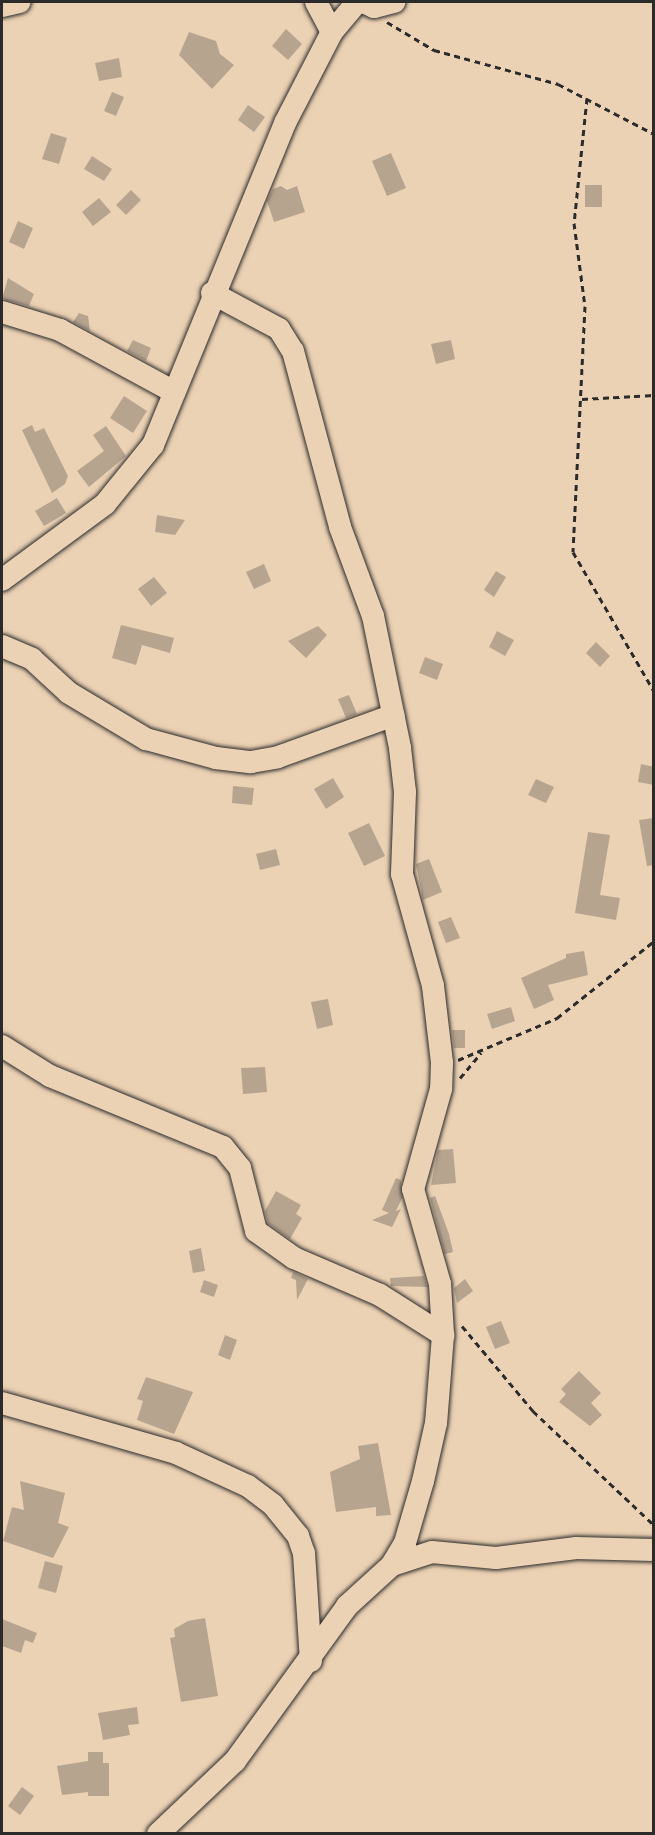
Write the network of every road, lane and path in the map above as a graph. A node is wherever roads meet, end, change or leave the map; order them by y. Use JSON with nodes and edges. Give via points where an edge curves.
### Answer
{"nodes":[{"id":1,"x":20,"y":2,"type":"edge"},
{"id":2,"x":316,"y":2,"type":"edge"},
{"id":3,"x":372,"y":3,"type":"edge"},
{"id":4,"x":2,"y":6,"type":"edge"},
{"id":5,"x":332,"y":32,"type":"junction"},
{"id":6,"x":587,"y":98,"type":"junction"},
{"id":7,"x":654,"y":134,"type":"edge"},
{"id":8,"x":212,"y":293,"type":"junction"},
{"id":9,"x":2,"y":312,"type":"edge"},
{"id":10,"x":174,"y":392,"type":"junction"},
{"id":11,"x":654,"y":395,"type":"edge"},
{"id":12,"x":582,"y":399,"type":"junction"},
{"id":13,"x":2,"y":580,"type":"edge"},
{"id":14,"x":2,"y":646,"type":"edge"},
{"id":15,"x":654,"y":692,"type":"edge"},
{"id":16,"x":394,"y":716,"type":"junction"},
{"id":17,"x":654,"y":941,"type":"edge"},
{"id":18,"x":2,"y":1046,"type":"edge"},
{"id":19,"x":442,"y":1063,"type":"junction"},
{"id":20,"x":442,"y":1311,"type":"junction"},
{"id":21,"x":443,"y":1335,"type":"junction"},
{"id":22,"x":2,"y":1403,"type":"edge"},
{"id":23,"x":654,"y":1525,"type":"edge"},
{"id":24,"x":654,"y":1550,"type":"edge"},
{"id":25,"x":392,"y":1565,"type":"junction"},
{"id":26,"x":311,"y":1661,"type":"junction"},
{"id":27,"x":158,"y":1833,"type":"edge"}],
"edges":[{"from":1,"to":4,"type":"street"},
{"from":2,"to":5,"type":"street"},
{"from":3,"to":5,"type":"street"},
{"from":3,"to":6,"type":"path","via":[[391,26],[434,50],[522,71]]},
{"from":5,"to":8,"type":"street","via":[[290,113]]},
{"from":6,"to":7,"type":"path"},
{"from":6,"to":12,"type":"path","via":[[574,223],[584,272]]},
{"from":8,"to":10,"type":"street"},
{"from":8,"to":16,"type":"street","via":[[279,329],[293,351],[322,469],[373,616]]},
{"from":9,"to":10,"type":"street","via":[[60,330]]},
{"from":10,"to":13,"type":"street","via":[[153,445],[105,504]]},
{"from":11,"to":12,"type":"path"},
{"from":12,"to":15,"type":"path","via":[[575,561]]},
{"from":14,"to":16,"type":"street","via":[[32,659],[69,693],[137,734],[205,756],[251,762],[278,757]]},
{"from":16,"to":19,"type":"street","via":[[405,792],[402,874],[434,986]]},
{"from":17,"to":19,"type":"path","via":[[557,1018],[474,1056]]},
{"from":18,"to":21,"type":"street","via":[[50,1076],[223,1147],[240,1168],[256,1231],[294,1258],[380,1295]]},
{"from":19,"to":20,"type":"street","via":[[441,1089],[412,1189],[440,1284]]},
{"from":20,"to":21,"type":"street"},
{"from":20,"to":23,"type":"path","via":[[459,1322],[533,1411]]},
{"from":21,"to":25,"type":"street","via":[[436,1423],[405,1542]]},
{"from":22,"to":26,"type":"street","via":[[176,1453],[248,1486],[273,1505],[298,1536],[304,1553]]},
{"from":24,"to":25,"type":"street","via":[[576,1548],[496,1558],[432,1552]]},
{"from":25,"to":26,"type":"street","via":[[347,1606]]},
{"from":26,"to":27,"type":"street","via":[[235,1761]]}]}
